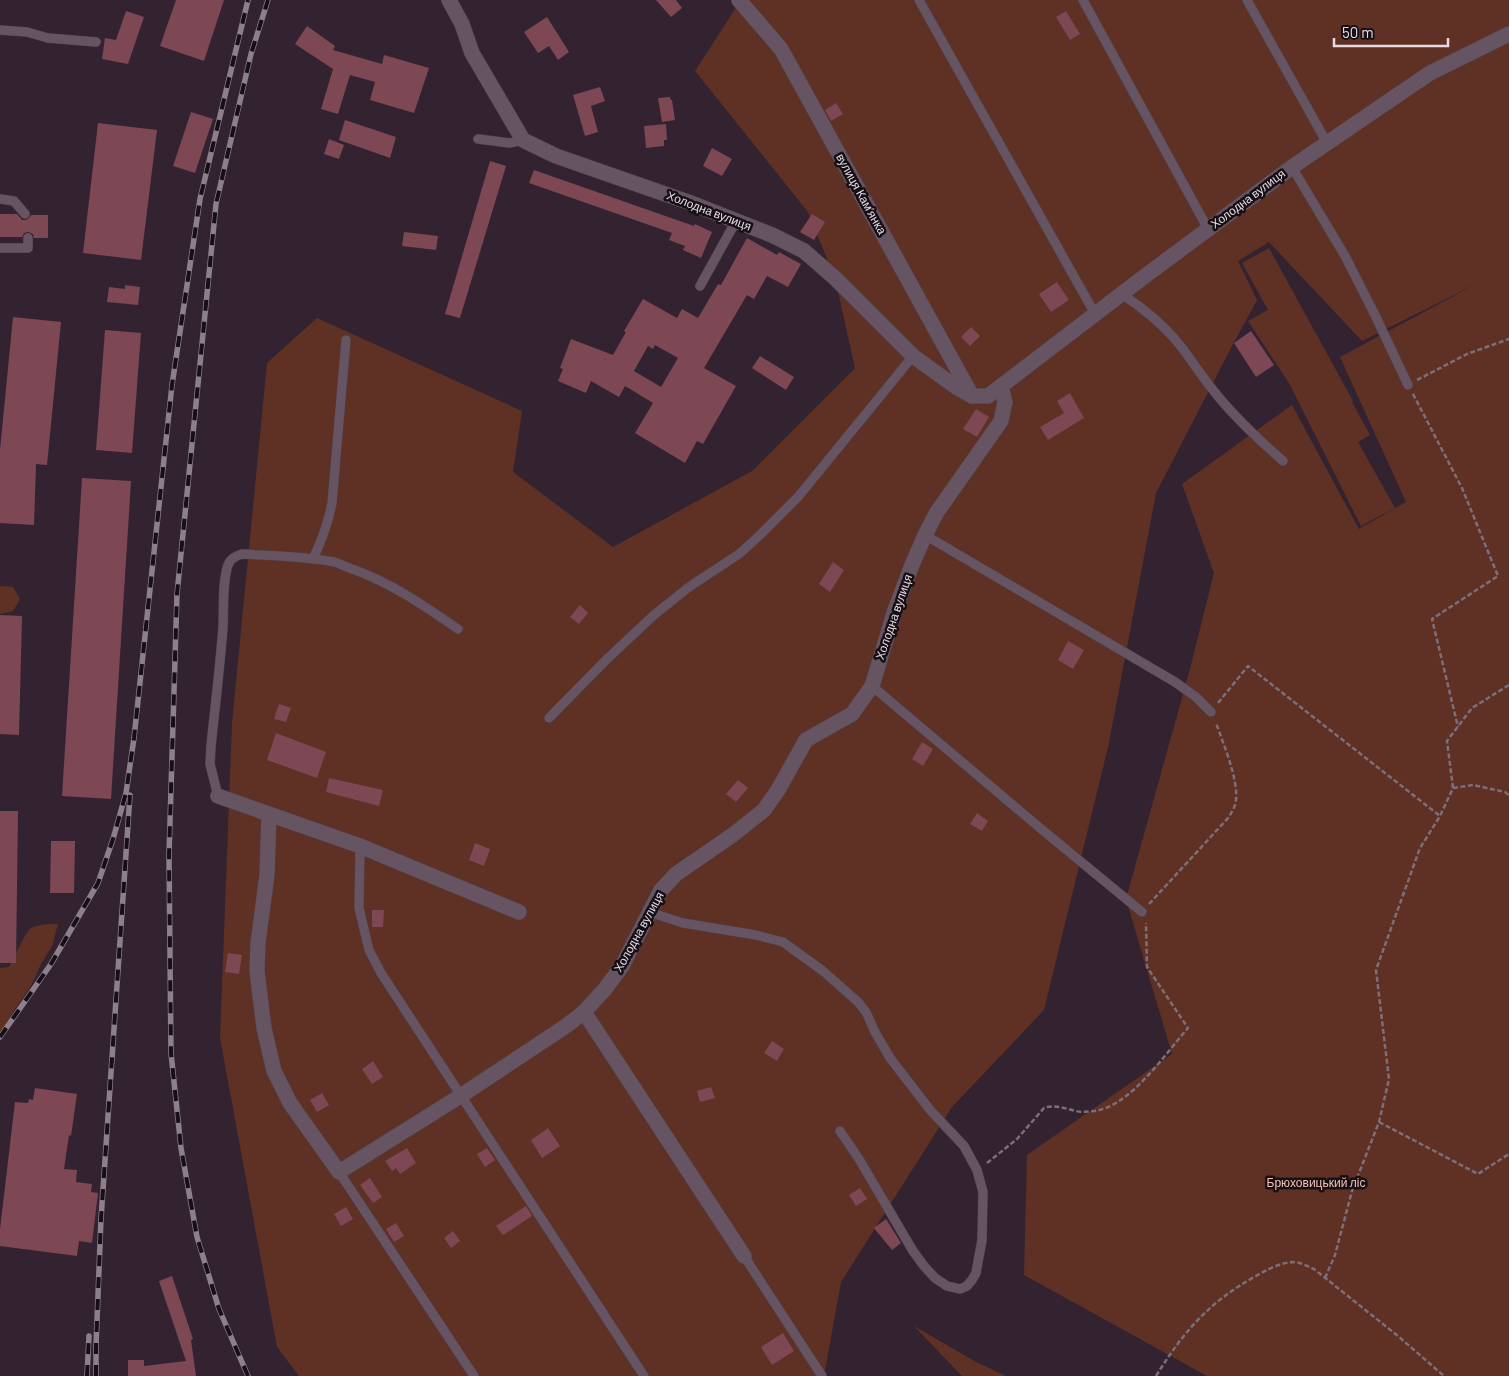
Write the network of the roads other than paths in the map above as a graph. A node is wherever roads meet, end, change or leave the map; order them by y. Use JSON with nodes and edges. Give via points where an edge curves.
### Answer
{"nodes":[{"id":1,"x":449,"y":0,"type":"edge"},
{"id":2,"x":739,"y":0,"type":"edge"},
{"id":3,"x":919,"y":0,"type":"edge"},
{"id":4,"x":1083,"y":0,"type":"edge"},
{"id":5,"x":1247,"y":0,"type":"edge"},
{"id":6,"x":0,"y":30,"type":"edge"},
{"id":7,"x":1509,"y":34,"type":"edge"},
{"id":8,"x":96,"y":42,"type":"dead end"},
{"id":9,"x":478,"y":140,"type":"dead end"},
{"id":10,"x":523,"y":140,"type":"junction"},
{"id":11,"x":1327,"y":143,"type":"junction"},
{"id":12,"x":1292,"y":167,"type":"junction"},
{"id":13,"x":0,"y":199,"type":"edge"},
{"id":14,"x":25,"y":214,"type":"dead end"},
{"id":15,"x":736,"y":221,"type":"junction"},
{"id":16,"x":1208,"y":229,"type":"junction"},
{"id":17,"x":28,"y":238,"type":"dead end"},
{"id":18,"x":0,"y":248,"type":"edge"},
{"id":19,"x":700,"y":286,"type":"dead end"},
{"id":20,"x":1122,"y":294,"type":"junction"},
{"id":21,"x":1095,"y":314,"type":"junction"},
{"id":22,"x":346,"y":340,"type":"dead end"},
{"id":23,"x":913,"y":356,"type":"junction"},
{"id":24,"x":1408,"y":385,"type":"road end"},
{"id":25,"x":1001,"y":386,"type":"junction"},
{"id":26,"x":972,"y":396,"type":"junction"},
{"id":27,"x":1283,"y":461,"type":"dead end"},
{"id":28,"x":925,"y":535,"type":"junction"},
{"id":29,"x":313,"y":559,"type":"junction"},
{"id":30,"x":458,"y":629,"type":"dead end"},
{"id":31,"x":872,"y":686,"type":"junction"},
{"id":32,"x":1211,"y":712,"type":"road end"},
{"id":33,"x":549,"y":718,"type":"dead end"},
{"id":34,"x":218,"y":796,"type":"joint"},
{"id":35,"x":270,"y":814,"type":"junction"},
{"id":36,"x":360,"y":846,"type":"junction"},
{"id":37,"x":518,"y":912,"type":"dead end"},
{"id":38,"x":649,"y":912,"type":"junction"},
{"id":39,"x":1142,"y":912,"type":"road end"},
{"id":40,"x":584,"y":1012,"type":"junction"},
{"id":41,"x":462,"y":1095,"type":"junction"},
{"id":42,"x":840,"y":1131,"type":"dead end"},
{"id":43,"x":339,"y":1172,"type":"junction"},
{"id":44,"x":744,"y":1256,"type":"joint"},
{"id":45,"x":474,"y":1376,"type":"edge"},
{"id":46,"x":644,"y":1376,"type":"edge"},
{"id":47,"x":822,"y":1376,"type":"edge"}],
"edges":[{"from":1,"to":10,"type":"street","via":[[472,52]]},
{"from":2,"to":26,"type":"street","name":"вулиця Камʼянка","via":[[781,49]]},
{"from":3,"to":21,"type":"lane"},
{"from":4,"to":16,"type":"lane"},
{"from":5,"to":11,"type":"lane"},
{"from":6,"to":8,"type":"lane"},
{"from":7,"to":11,"type":"street","name":"Холодна вулиця","via":[[1430,73]]},
{"from":9,"to":10,"type":"lane"},
{"from":10,"to":15,"type":"street","name":"Холодна вулиця","via":[[556,156]]},
{"from":11,"to":12,"type":"street","name":"Холодна вулиця"},
{"from":12,"to":16,"type":"street","name":"Холодна вулиця"},
{"from":12,"to":24,"type":"lane","via":[[1345,256]]},
{"from":13,"to":14,"type":"lane","via":[[14,201]]},
{"from":15,"to":19,"type":"lane"},
{"from":15,"to":23,"type":"street","name":"Холодна вулиця","via":[[804,251]]},
{"from":16,"to":20,"type":"street","name":"Холодна вулиця"},
{"from":17,"to":18,"type":"lane","via":[[28,248]]},
{"from":20,"to":21,"type":"street","name":"Холодна вулиця"},
{"from":20,"to":27,"type":"lane","via":[[1175,339],[1230,411]]},
{"from":21,"to":25,"type":"street","name":"Холодна вулиця"},
{"from":22,"to":29,"type":"lane","via":[[332,503],[324,536]]},
{"from":23,"to":26,"type":"street","name":"Холодна вулиця"},
{"from":23,"to":33,"type":"lane","via":[[798,498],[739,554],[654,615]]},
{"from":25,"to":26,"type":"street","name":"Холодна вулиця","via":[[988,396]]},
{"from":25,"to":28,"type":"street","name":"Холодна вулиця","via":[[1005,402],[1001,421],[937,512]]},
{"from":28,"to":31,"type":"street","name":"Холодна вулиця","via":[[894,613]]},
{"from":28,"to":32,"type":"lane","via":[[1175,682]]},
{"from":29,"to":30,"type":"lane","via":[[335,562],[367,574],[419,602]]},
{"from":29,"to":34,"type":"lane","via":[[242,554],[231,560],[228,566],[210,764]]},
{"from":31,"to":38,"type":"street","name":"Холодна вулиця","via":[[852,714],[806,740],[764,810],[676,874],[661,890]]},
{"from":31,"to":39,"type":"lane"},
{"from":34,"to":35,"type":"street"},
{"from":35,"to":36,"type":"street"},
{"from":35,"to":43,"type":"street","via":[[257,971],[264,1028],[274,1071],[290,1103]]},
{"from":36,"to":37,"type":"street"},
{"from":36,"to":41,"type":"lane","via":[[359,908],[369,950],[390,988]]},
{"from":38,"to":40,"type":"street","name":"Холодна вулиця","via":[[622,966]]},
{"from":38,"to":42,"type":"lane","via":[[683,923],[783,942],[848,991],[866,1012],[890,1058],[931,1111],[964,1146],[977,1170],[983,1192],[981,1252],[976,1273],[967,1286],[960,1289],[947,1286],[924,1266]]},
{"from":40,"to":41,"type":"street","name":"Холодна вулиця"},
{"from":40,"to":44,"type":"street"},
{"from":41,"to":43,"type":"street","name":"Холодна вулиця"},
{"from":41,"to":46,"type":"lane"},
{"from":43,"to":45,"type":"lane"},
{"from":44,"to":47,"type":"lane"}]}
